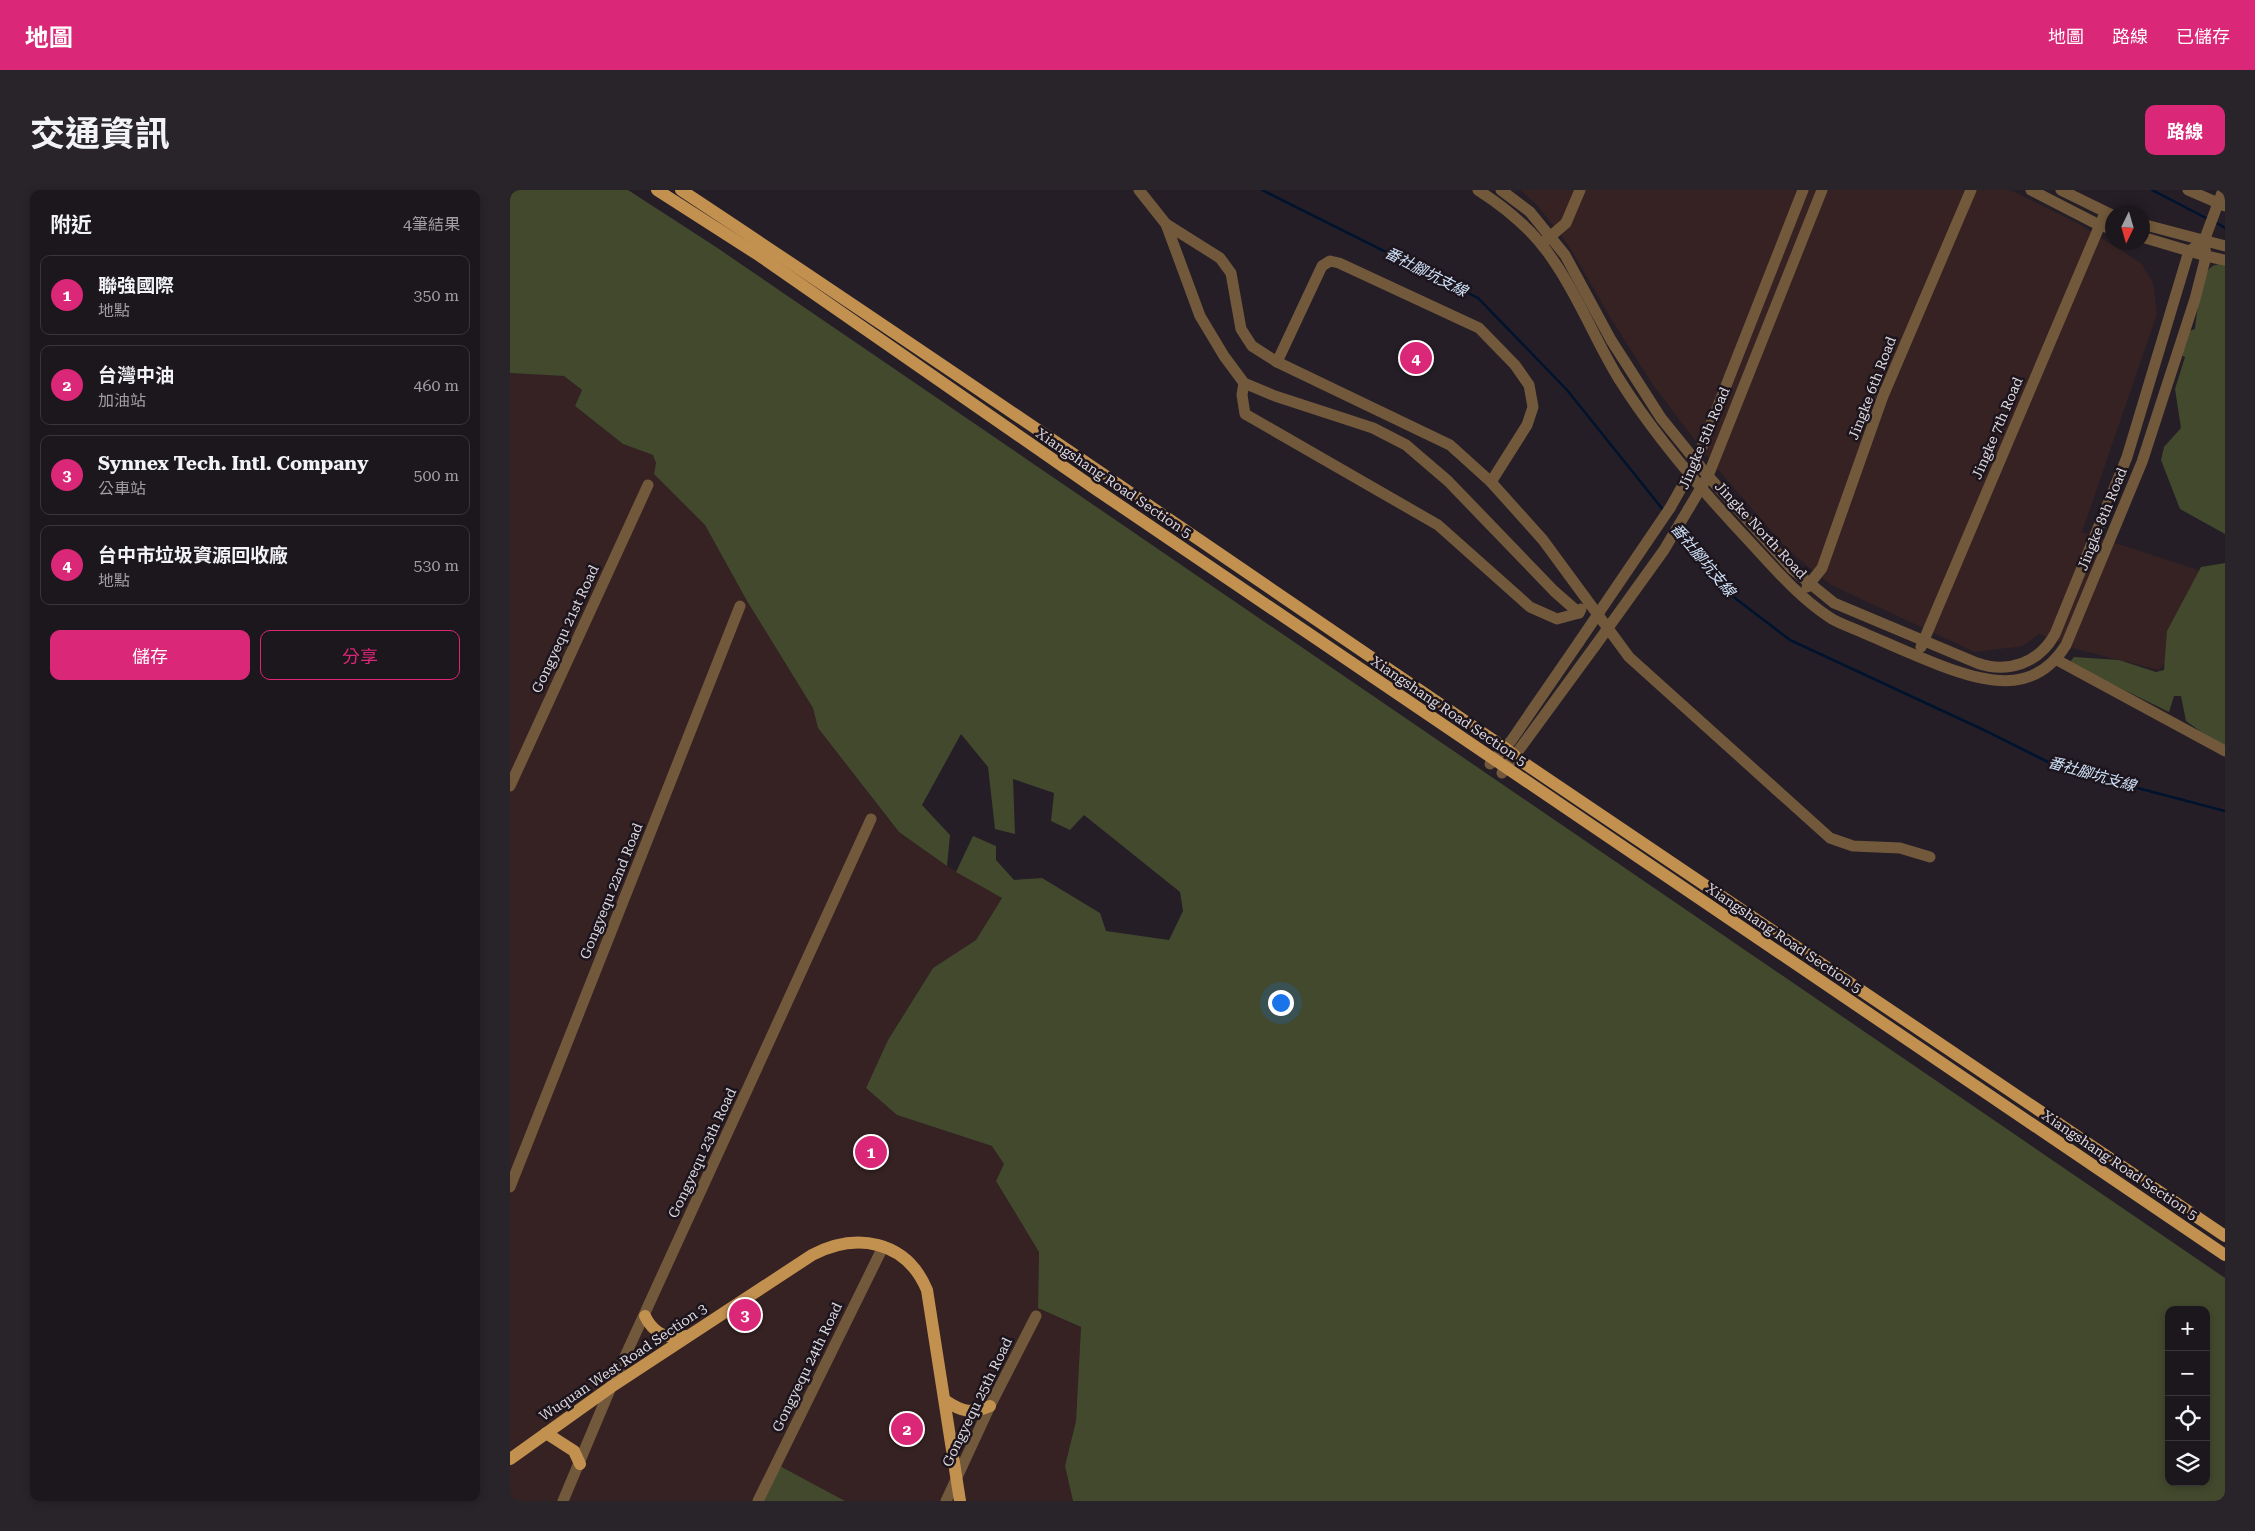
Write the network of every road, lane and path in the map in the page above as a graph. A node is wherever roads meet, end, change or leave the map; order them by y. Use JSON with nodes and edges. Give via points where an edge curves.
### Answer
{"nodes":[{"id":1,"x":657,"y":190,"type":"edge"},
{"id":2,"x":681,"y":190,"type":"edge"},
{"id":3,"x":1139,"y":190,"type":"edge"},
{"id":4,"x":1478,"y":190,"type":"edge"},
{"id":5,"x":1501,"y":190,"type":"edge"},
{"id":6,"x":1580,"y":190,"type":"edge"},
{"id":7,"x":1803,"y":190,"type":"edge"},
{"id":8,"x":1822,"y":190,"type":"edge"},
{"id":9,"x":1971,"y":190,"type":"edge"},
{"id":10,"x":2031,"y":190,"type":"edge"},
{"id":11,"x":2061,"y":190,"type":"edge"},
{"id":12,"x":2188,"y":190,"type":"edge"},
{"id":13,"x":2223,"y":190,"type":"edge"},
{"id":14,"x":2225,"y":206,"type":"edge"},
{"id":15,"x":2105,"y":212,"type":"edge"},
{"id":16,"x":2105,"y":219,"type":"edge"},
{"id":17,"x":1166,"y":224,"type":"junction"},
{"id":18,"x":2100,"y":225,"type":"junction"},
{"id":19,"x":2105,"y":226,"type":"edge"},
{"id":20,"x":2150,"y":226,"type":"edge"},
{"id":21,"x":1550,"y":237,"type":"junction"},
{"id":22,"x":2150,"y":239,"type":"edge"},
{"id":23,"x":2204,"y":242,"type":"junction"},
{"id":24,"x":1540,"y":244,"type":"junction"},
{"id":25,"x":2225,"y":246,"type":"edge"},
{"id":26,"x":2189,"y":251,"type":"junction"},
{"id":27,"x":2206,"y":256,"type":"junction"},
{"id":28,"x":2225,"y":260,"type":"edge"},
{"id":29,"x":1277,"y":362,"type":"junction"},
{"id":30,"x":1244,"y":383,"type":"junction"},
{"id":31,"x":1696,"y":462,"type":"junction"},
{"id":32,"x":1689,"y":474,"type":"junction"},
{"id":33,"x":1708,"y":476,"type":"junction"},
{"id":34,"x":1491,"y":482,"type":"junction"},
{"id":35,"x":648,"y":484,"type":"dead end"},
{"id":36,"x":1702,"y":488,"type":"junction"},
{"id":37,"x":1810,"y":582,"type":"junction"},
{"id":38,"x":1802,"y":595,"type":"junction"},
{"id":39,"x":1587,"y":599,"type":"junction"},
{"id":40,"x":740,"y":606,"type":"dead end"},
{"id":41,"x":1579,"y":613,"type":"junction"},
{"id":42,"x":1924,"y":641,"type":"junction"},
{"id":43,"x":1918,"y":656,"type":"junction"},
{"id":44,"x":2057,"y":660,"type":"junction"},
{"id":45,"x":1505,"y":748,"type":"junction"},
{"id":46,"x":2225,"y":750,"type":"edge"},
{"id":47,"x":1516,"y":756,"type":"junction"},
{"id":48,"x":1492,"y":761,"type":"junction"},
{"id":49,"x":1504,"y":770,"type":"junction"},
{"id":50,"x":510,"y":786,"type":"edge"},
{"id":51,"x":871,"y":819,"type":"dead end"},
{"id":52,"x":1930,"y":857,"type":"dead end"},
{"id":53,"x":510,"y":1187,"type":"edge"},
{"id":54,"x":2225,"y":1236,"type":"edge"},
{"id":55,"x":883,"y":1247,"type":"junction"},
{"id":56,"x":2225,"y":1255,"type":"edge"},
{"id":57,"x":645,"y":1316,"type":"junction"},
{"id":58,"x":1036,"y":1316,"type":"dead end"},
{"id":59,"x":688,"y":1336,"type":"junction"},
{"id":60,"x":611,"y":1388,"type":"junction"},
{"id":61,"x":946,"y":1401,"type":"junction"},
{"id":62,"x":990,"y":1406,"type":"junction"},
{"id":63,"x":546,"y":1433,"type":"junction"},
{"id":64,"x":510,"y":1459,"type":"edge"},
{"id":65,"x":580,"y":1464,"type":"junction"},
{"id":66,"x":957,"y":1476,"type":"junction"},
{"id":67,"x":563,"y":1501,"type":"edge"},
{"id":68,"x":758,"y":1501,"type":"edge"},
{"id":69,"x":946,"y":1501,"type":"edge"},
{"id":70,"x":960,"y":1501,"type":"edge"}],
"edges":[{"from":1,"to":48,"type":"main road","name":"Xiangshang Road Section 5","via":[[760,256]]},
{"from":2,"to":45,"type":"main road","name":"Xiangshang Road Section 5"},
{"from":3,"to":17,"type":"street"},
{"from":4,"to":24,"type":"street","name":"Jingke North Road","via":[[1520,221]]},
{"from":5,"to":21,"type":"street","name":"Jingke North Road","via":[[1530,212]]},
{"from":6,"to":21,"type":"street","via":[[1566,223]]},
{"from":7,"to":31,"type":"street","name":"Jingke 5th Road"},
{"from":8,"to":33,"type":"street","name":"Jingke 5th Road"},
{"from":9,"to":37,"type":"street","name":"Jingke 6th Road","via":[[1883,396],[1822,568]]},
{"from":10,"to":18,"type":"street"},
{"from":11,"to":15,"type":"street"},
{"from":12,"to":14,"type":"street"},
{"from":13,"to":23,"type":"street","name":"Jingke 8th Road","bridge":true},
{"from":16,"to":18,"type":"street","name":"Jingke 7th Road"},
{"from":17,"to":29,"type":"street","via":[[1220,258],[1231,273],[1241,329],[1252,346]]},
{"from":17,"to":30,"type":"street","via":[[1200,316]]},
{"from":18,"to":19,"type":"street"},
{"from":18,"to":42,"type":"street","name":"Jingke 7th Road"},
{"from":20,"to":23,"type":"street"},
{"from":21,"to":24,"type":"street"},
{"from":21,"to":31,"type":"street","name":"Jingke North Road","via":[[1565,255],[1645,396]]},
{"from":22,"to":26,"type":"street"},
{"from":23,"to":25,"type":"street"},
{"from":23,"to":26,"type":"street"},
{"from":23,"to":27,"type":"street","name":"Jingke 8th Road"},
{"from":24,"to":32,"type":"street","name":"Jingke North Road","via":[[1552,258],[1620,380]]},
{"from":26,"to":27,"type":"street"},
{"from":26,"to":42,"type":"street","name":"Jingke 8th Road","via":[[2127,457],[2051,641],[2026,662],[2001,668],[1985,666]]},
{"from":27,"to":28,"type":"street"},
{"from":27,"to":44,"type":"street","name":"Jingke 8th Road","via":[[2142,462]]},
{"from":29,"to":34,"type":"street","via":[[1450,445]]},
{"from":29,"to":34,"type":"street","via":[[1322,266],[1330,261],[1479,328],[1515,365],[1529,385],[1533,407],[1527,425]]},
{"from":30,"to":41,"type":"street","via":[[1372,428],[1406,445],[1448,481]]},
{"from":30,"to":41,"type":"street","via":[[1245,414],[1438,525],[1530,607],[1557,619]]},
{"from":31,"to":32,"type":"street","name":"Jingke 5th Road"},
{"from":31,"to":33,"type":"street","name":"Jingke North Road"},
{"from":32,"to":36,"type":"street","name":"Jingke North Road"},
{"from":32,"to":45,"type":"street","name":"Jingke 5th Road","bridge":true,"via":[[1670,508]]},
{"from":33,"to":36,"type":"street","name":"Jingke 5th Road"},
{"from":33,"to":37,"type":"street","name":"Jingke North Road","via":[[1792,569]]},
{"from":34,"to":39,"type":"street","via":[[1542,540]]},
{"from":35,"to":50,"type":"street","name":"Gongyequ 21st Road"},
{"from":36,"to":38,"type":"street","name":"Jingke North Road","via":[[1777,572]]},
{"from":36,"to":47,"type":"street","name":"Jingke 5th Road","bridge":true,"via":[[1664,550]]},
{"from":37,"to":38,"type":"street","name":"Jingke 6th Road"},
{"from":37,"to":42,"type":"street","name":"Jingke North Road","via":[[1834,603]]},
{"from":38,"to":43,"type":"street","name":"Jingke North Road","via":[[1830,618]]},
{"from":39,"to":41,"type":"street"},
{"from":39,"to":52,"type":"street","via":[[1629,657],[1830,838],[1853,846],[1900,848]]},
{"from":40,"to":53,"type":"street","name":"Gongyequ 22nd Road"},
{"from":42,"to":43,"type":"street","name":"Jingke 7th Road"},
{"from":43,"to":44,"type":"street","name":"Jingke 8th Road","via":[[1974,678],[2001,682],[2028,677]]},
{"from":44,"to":46,"type":"street"},
{"from":45,"to":47,"type":"main road","name":"Xiangshang Road Section 5"},
{"from":45,"to":48,"type":"street","name":"Jingke 5th Road"},
{"from":47,"to":49,"type":"street","name":"Jingke 5th Road"},
{"from":47,"to":54,"type":"main road","name":"Xiangshang Road Section 5"},
{"from":48,"to":49,"type":"main road","name":"Xiangshang Road Section 5"},
{"from":49,"to":56,"type":"main road","name":"Xiangshang Road Section 5"},
{"from":51,"to":57,"type":"street","name":"Gongyequ 23th Road"},
{"from":55,"to":59,"type":"main road","name":"Wuquan West Road Section 3","via":[[854,1241],[823,1250]]},
{"from":55,"to":61,"type":"main road","name":"Wuquan West Road Section 3","via":[[910,1264],[927,1290]]},
{"from":55,"to":68,"type":"street","name":"Gongyequ 24th Road"},
{"from":57,"to":59,"type":"main road","via":[[656,1332],[677,1338]]},
{"from":57,"to":60,"type":"street","name":"Gongyequ 23th Road"},
{"from":58,"to":62,"type":"street","name":"Gongyequ 25th Road"},
{"from":59,"to":60,"type":"main road","name":"Wuquan West Road Section 3"},
{"from":60,"to":63,"type":"main road","name":"Wuquan West Road Section 3"},
{"from":60,"to":65,"type":"street","name":"Gongyequ 23th Road"},
{"from":61,"to":62,"type":"main road","via":[[964,1412]]},
{"from":61,"to":66,"type":"main road","name":"Wuquan West Road Section 3"},
{"from":62,"to":66,"type":"street","name":"Gongyequ 25th Road"},
{"from":63,"to":64,"type":"main road","name":"Wuquan West Road Section 3"},
{"from":63,"to":65,"type":"main road","via":[[574,1451]]},
{"from":65,"to":67,"type":"street","name":"Gongyequ 23th Road"},
{"from":66,"to":69,"type":"street","name":"Gongyequ 25th Road"},
{"from":66,"to":70,"type":"main road","name":"Wuquan West Road Section 3"}]}
